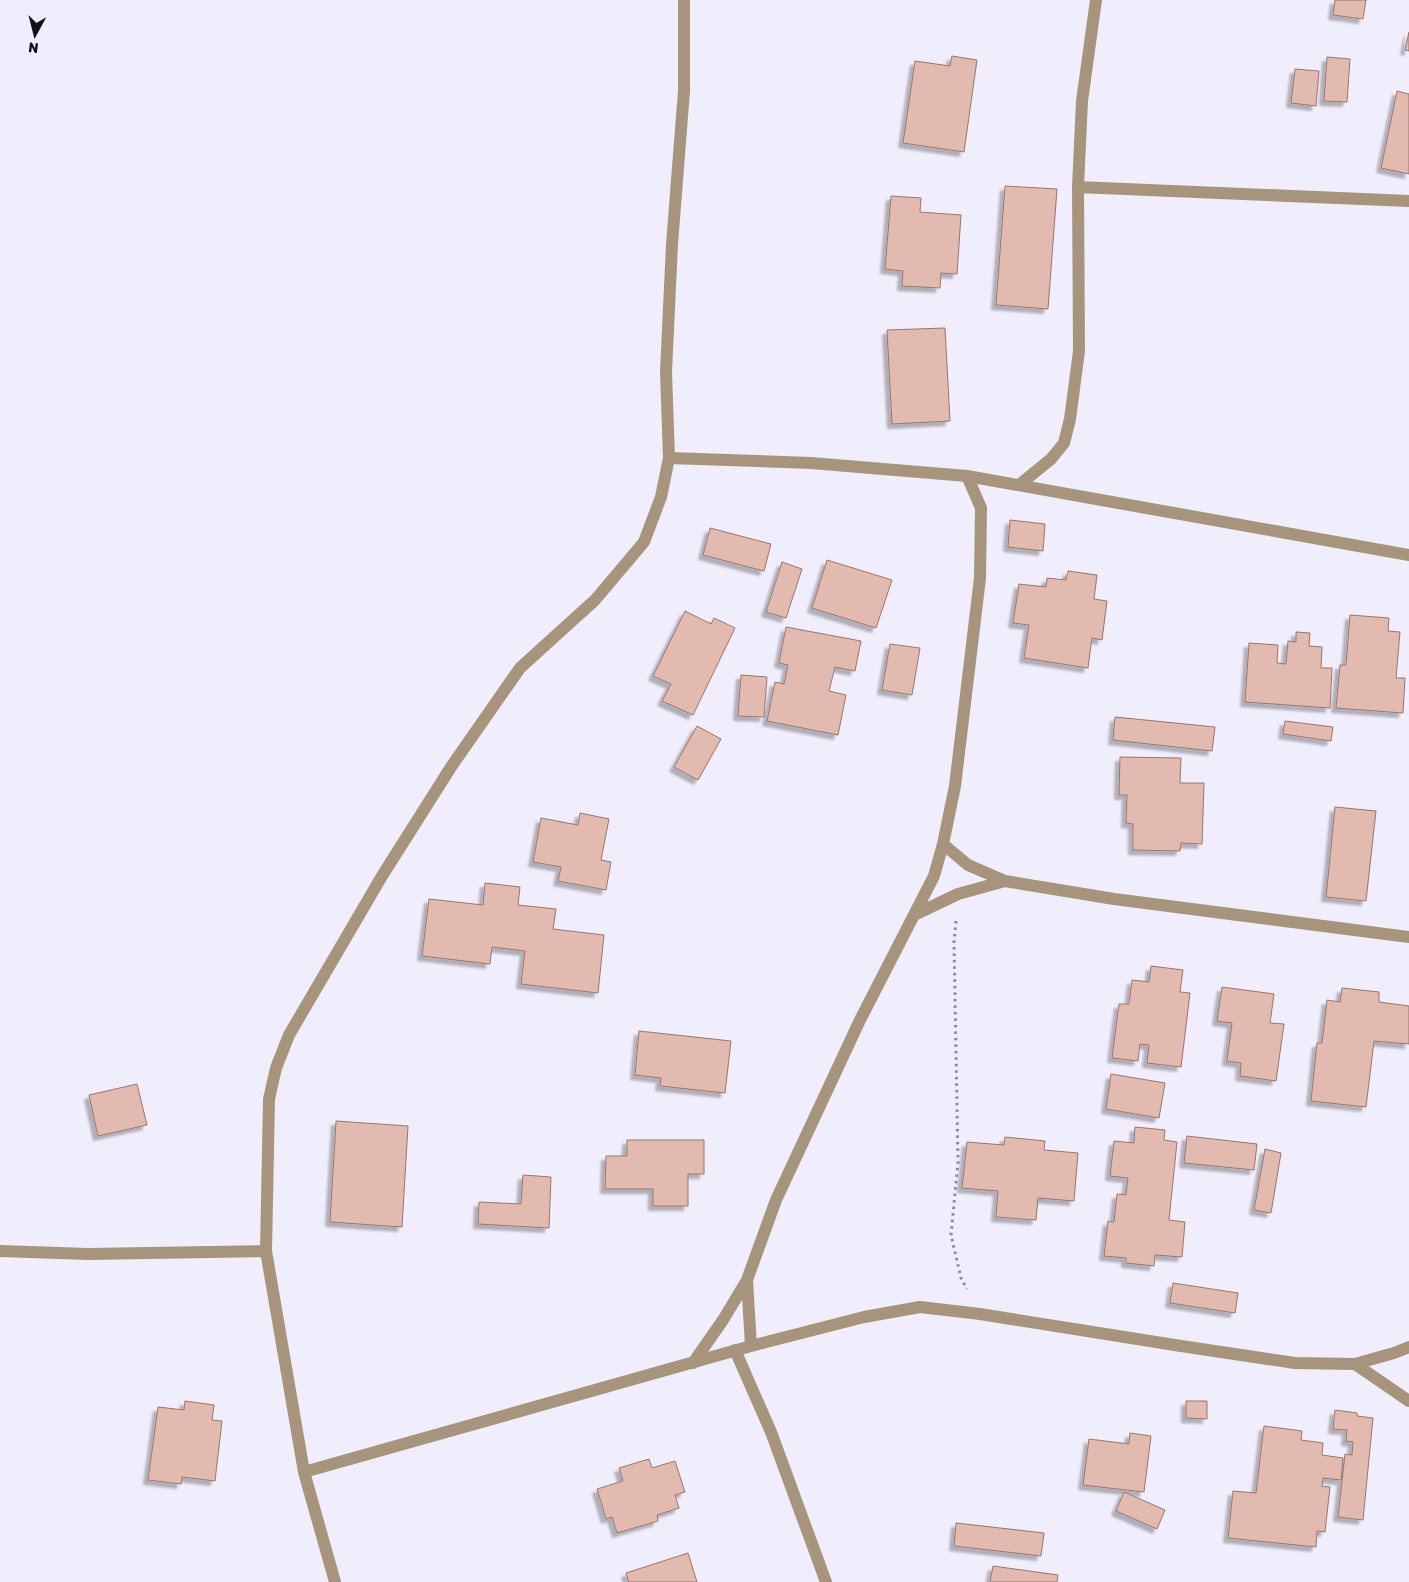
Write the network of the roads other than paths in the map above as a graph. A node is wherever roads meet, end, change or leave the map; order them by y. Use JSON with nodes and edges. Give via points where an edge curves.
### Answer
{"nodes":[{"id":1,"x":684,"y":0,"type":"edge"},
{"id":2,"x":1096,"y":0,"type":"edge"},
{"id":3,"x":1078,"y":187,"type":"junction"},
{"id":4,"x":1409,"y":201,"type":"edge"},
{"id":5,"x":669,"y":458,"type":"junction"},
{"id":6,"x":967,"y":476,"type":"junction"},
{"id":7,"x":1019,"y":485,"type":"junction"},
{"id":8,"x":1409,"y":555,"type":"edge"},
{"id":9,"x":943,"y":844,"type":"junction"},
{"id":10,"x":1005,"y":881,"type":"junction"},
{"id":11,"x":914,"y":915,"type":"junction"},
{"id":12,"x":1409,"y":937,"type":"edge"},
{"id":13,"x":0,"y":1251,"type":"edge"},
{"id":14,"x":266,"y":1251,"type":"junction"},
{"id":15,"x":747,"y":1280,"type":"junction"},
{"id":16,"x":751,"y":1346,"type":"junction"},
{"id":17,"x":1409,"y":1347,"type":"edge"},
{"id":18,"x":735,"y":1350,"type":"junction"},
{"id":19,"x":693,"y":1363,"type":"junction"},
{"id":20,"x":1355,"y":1364,"type":"junction"},
{"id":21,"x":1409,"y":1401,"type":"edge"},
{"id":22,"x":304,"y":1472,"type":"junction"},
{"id":23,"x":335,"y":1582,"type":"edge"},
{"id":24,"x":826,"y":1582,"type":"edge"}],
"edges":[{"from":1,"to":5,"type":"street","via":[[684,90],[666,372]]},
{"from":2,"to":3,"type":"street","via":[[1082,101]]},
{"from":3,"to":4,"type":"street"},
{"from":3,"to":7,"type":"street","via":[[1079,351],[1070,419],[1064,443],[1051,459]]},
{"from":5,"to":6,"type":"street","via":[[811,463]]},
{"from":5,"to":14,"type":"street","via":[[661,497],[644,542],[595,600],[520,668],[451,767],[382,876],[289,1035],[276,1068],[269,1099]]},
{"from":6,"to":7,"type":"street"},
{"from":6,"to":9,"type":"street","via":[[981,508],[980,578],[955,786]]},
{"from":7,"to":8,"type":"street"},
{"from":9,"to":10,"type":"street","via":[[968,866]]},
{"from":9,"to":11,"type":"street","via":[[934,876]]},
{"from":10,"to":11,"type":"street","via":[[958,894]]},
{"from":10,"to":12,"type":"street"},
{"from":11,"to":15,"type":"street","via":[[860,1020],[776,1200]]},
{"from":13,"to":14,"type":"street","via":[[88,1254]]},
{"from":14,"to":22,"type":"street"},
{"from":15,"to":16,"type":"street"},
{"from":15,"to":19,"type":"street"},
{"from":16,"to":18,"type":"street"},
{"from":16,"to":20,"type":"street","via":[[864,1317],[920,1307],[1295,1363]]},
{"from":17,"to":20,"type":"street"},
{"from":18,"to":19,"type":"street"},
{"from":18,"to":24,"type":"street","via":[[771,1432]]},
{"from":19,"to":22,"type":"street"},
{"from":20,"to":21,"type":"street"},
{"from":22,"to":23,"type":"street"}]}
